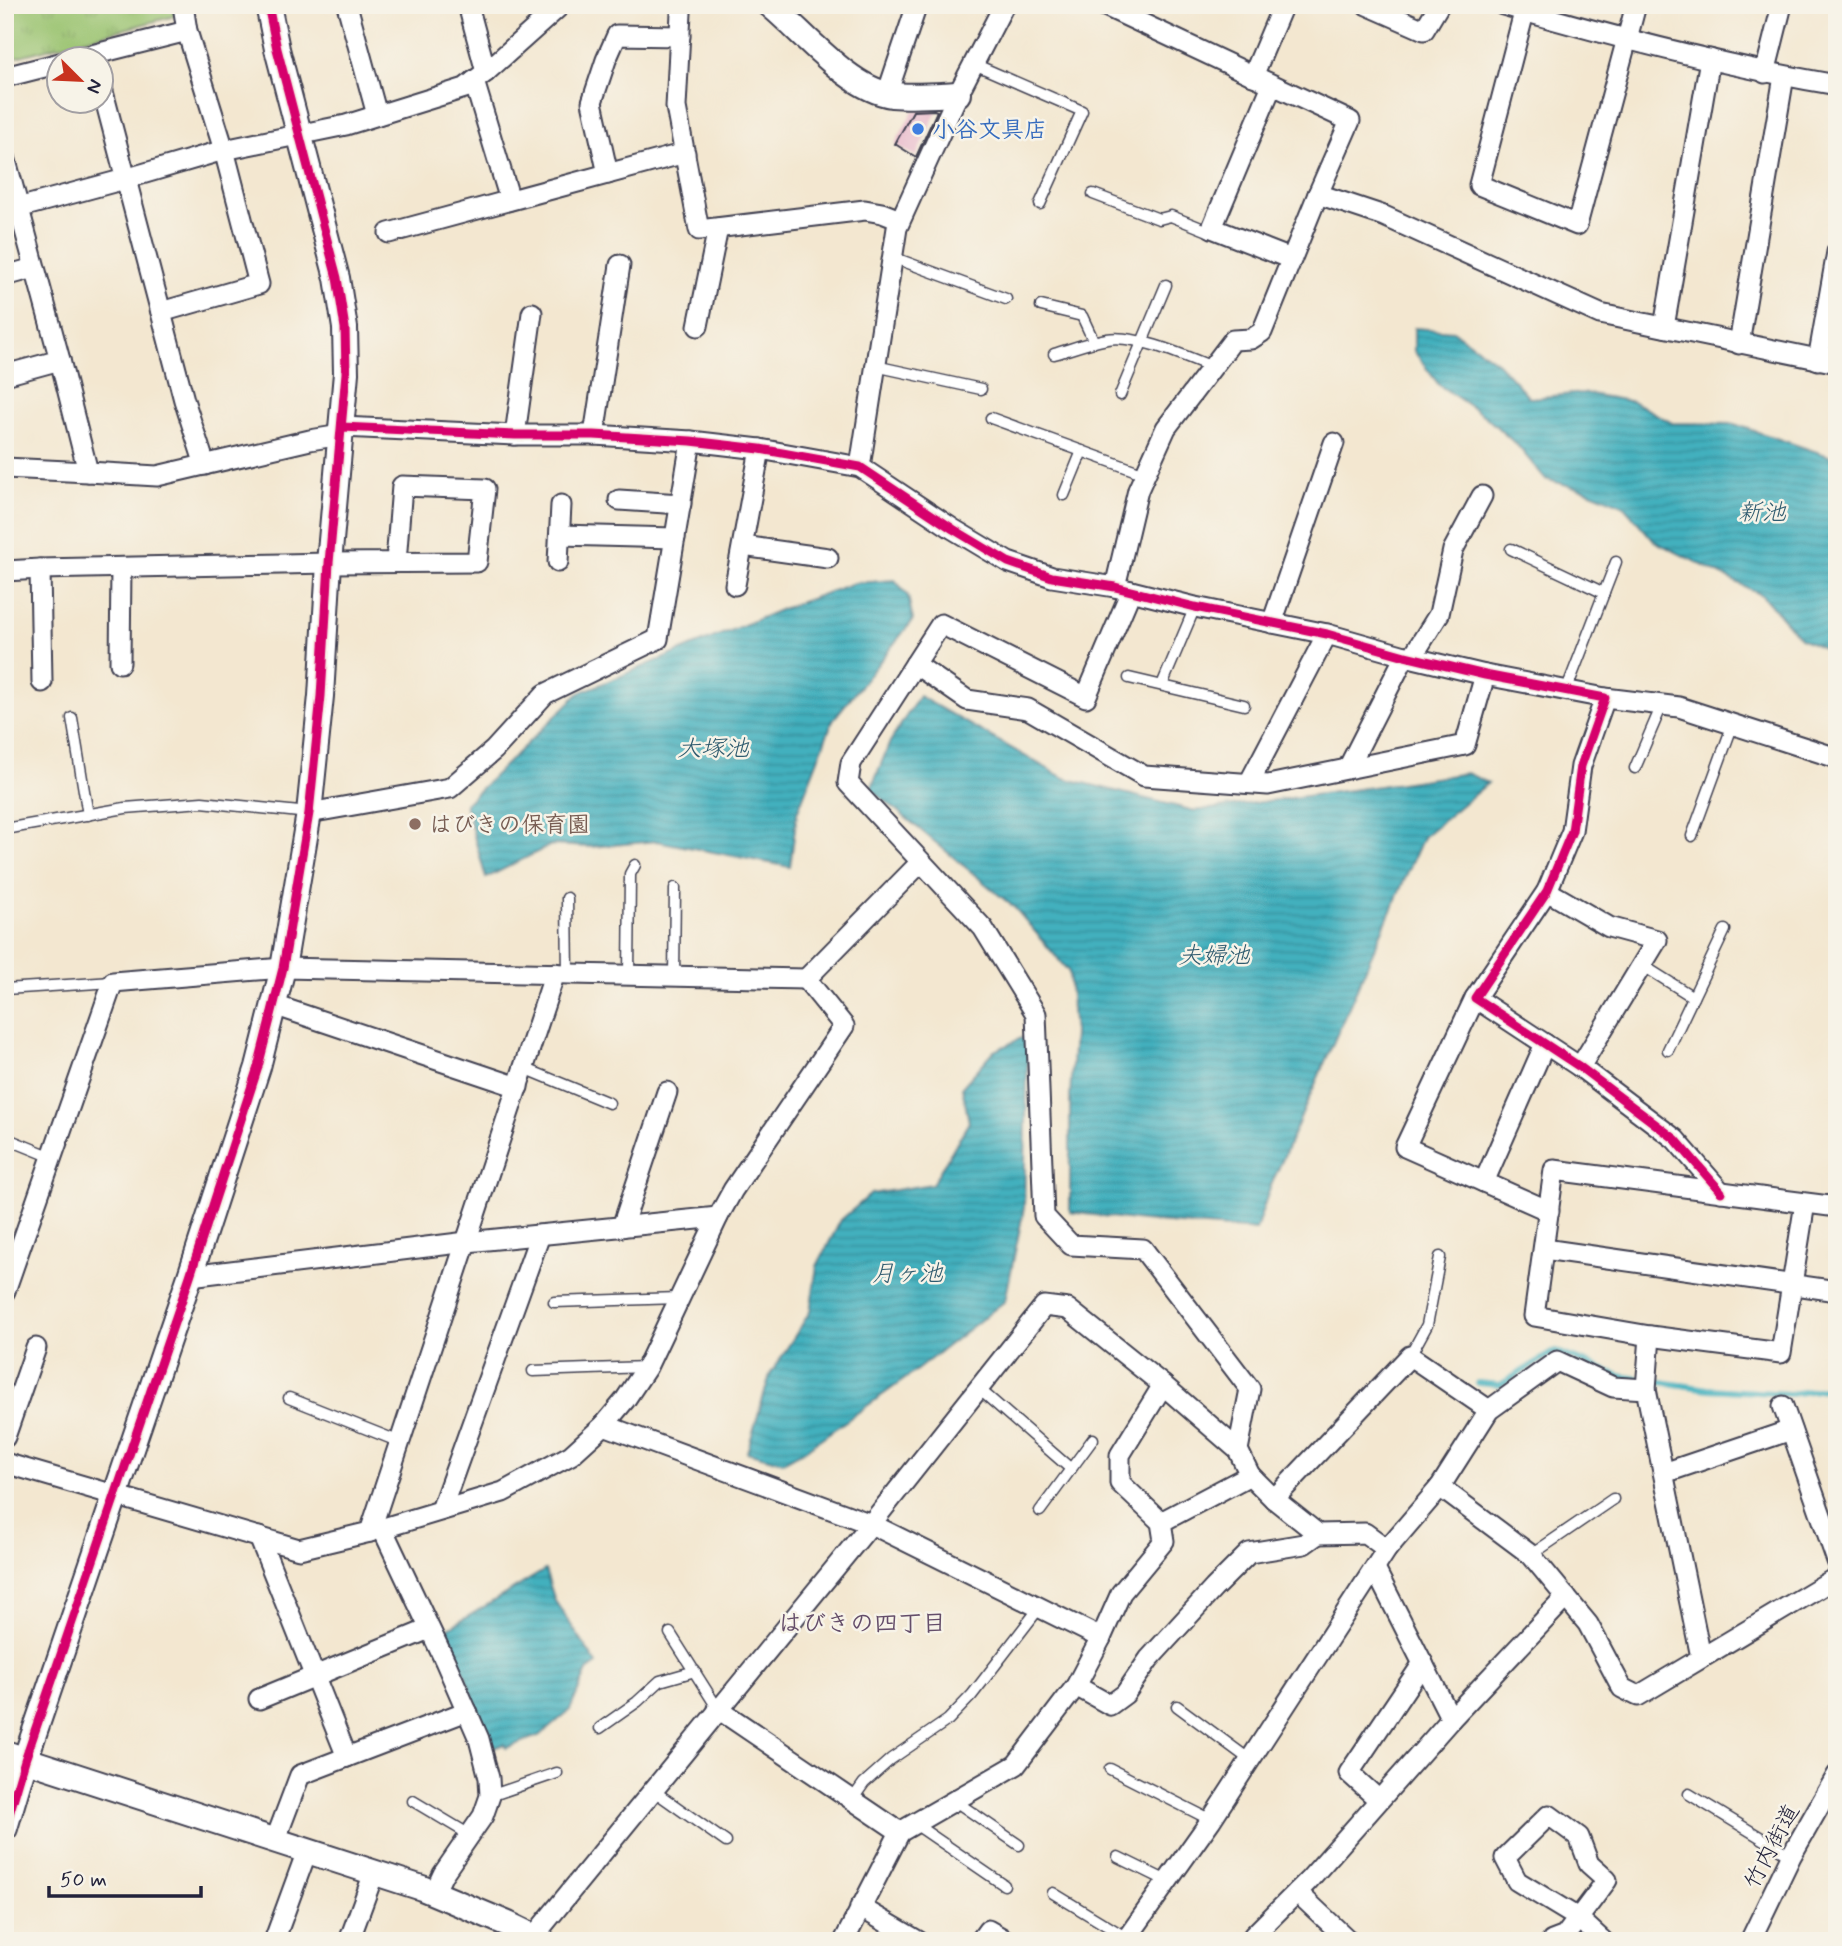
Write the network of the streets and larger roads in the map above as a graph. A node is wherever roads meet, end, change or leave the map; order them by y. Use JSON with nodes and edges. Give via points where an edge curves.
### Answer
{"nodes":[{"id":1,"x":183,"y":5,"type":"edge"},
{"id":2,"x":268,"y":5,"type":"edge"},
{"id":3,"x":347,"y":5,"type":"edge"},
{"id":4,"x":468,"y":5,"type":"edge"},
{"id":5,"x":561,"y":5,"type":"edge"},
{"id":6,"x":770,"y":5,"type":"edge"},
{"id":7,"x":917,"y":5,"type":"edge"},
{"id":8,"x":1004,"y":5,"type":"edge"},
{"id":9,"x":1103,"y":5,"type":"edge"},
{"id":10,"x":1283,"y":5,"type":"edge"},
{"id":11,"x":1367,"y":5,"type":"edge"},
{"id":12,"x":1439,"y":5,"type":"edge"},
{"id":13,"x":1503,"y":5,"type":"edge"},
{"id":14,"x":1636,"y":5,"type":"edge"},
{"id":15,"x":1782,"y":5,"type":"edge"},
{"id":16,"x":1526,"y":8,"type":"edge"},
{"id":17,"x":681,"y":13,"type":"dead end"},
{"id":18,"x":187,"y":31,"type":"junction"},
{"id":19,"x":680,"y":36,"type":"junction"},
{"id":20,"x":1627,"y":39,"type":"junction"},
{"id":21,"x":116,"y":51,"type":"edge"},
{"id":22,"x":1710,"y":59,"type":"junction"},
{"id":23,"x":46,"y":67,"type":"edge"},
{"id":24,"x":1774,"y":74,"type":"junction"},
{"id":25,"x":1253,"y":76,"type":"junction"},
{"id":26,"x":5,"y":77,"type":"edge"},
{"id":27,"x":480,"y":77,"type":"junction"},
{"id":28,"x":1272,"y":85,"type":"junction"},
{"id":29,"x":1837,"y":85,"type":"edge"},
{"id":30,"x":887,"y":94,"type":"junction"},
{"id":31,"x":958,"y":94,"type":"junction"},
{"id":32,"x":377,"y":115,"type":"junction"},
{"id":33,"x":109,"y":116,"type":"edge"},
{"id":34,"x":300,"y":135,"type":"junction"},
{"id":35,"x":224,"y":150,"type":"junction"},
{"id":36,"x":685,"y":153,"type":"junction"},
{"id":37,"x":7,"y":169,"type":"edge"},
{"id":38,"x":608,"y":174,"type":"junction"},
{"id":39,"x":125,"y":179,"type":"junction"},
{"id":40,"x":1318,"y":194,"type":"junction"},
{"id":41,"x":510,"y":200,"type":"junction"},
{"id":42,"x":18,"y":208,"type":"junction"},
{"id":43,"x":900,"y":220,"type":"junction"},
{"id":44,"x":718,"y":228,"type":"junction"},
{"id":45,"x":389,"y":233,"type":"dead end"},
{"id":46,"x":1837,"y":252,"type":"edge"},
{"id":47,"x":1291,"y":260,"type":"junction"},
{"id":48,"x":620,"y":265,"type":"dead end"},
{"id":49,"x":34,"y":268,"type":"junction"},
{"id":50,"x":5,"y":276,"type":"edge"},
{"id":51,"x":160,"y":313,"type":"junction"},
{"id":52,"x":531,"y":313,"type":"dead end"},
{"id":53,"x":698,"y":326,"type":"dead end"},
{"id":54,"x":1664,"y":327,"type":"junction"},
{"id":55,"x":1739,"y":344,"type":"junction"},
{"id":56,"x":60,"y":360,"type":"junction"},
{"id":57,"x":1827,"y":361,"type":"edge"},
{"id":58,"x":5,"y":375,"type":"edge"},
{"id":59,"x":341,"y":431,"type":"junction"},
{"id":60,"x":515,"y":435,"type":"junction"},
{"id":61,"x":594,"y":435,"type":"junction"},
{"id":62,"x":691,"y":441,"type":"junction"},
{"id":63,"x":1334,"y":443,"type":"dead end"},
{"id":64,"x":760,"y":449,"type":"junction"},
{"id":65,"x":205,"y":465,"type":"junction"},
{"id":66,"x":860,"y":467,"type":"junction"},
{"id":67,"x":5,"y":468,"type":"edge"},
{"id":68,"x":88,"y":472,"type":"junction"},
{"id":69,"x":1482,"y":496,"type":"dead end"},
{"id":70,"x":619,"y":499,"type":"dead end"},
{"id":71,"x":681,"y":504,"type":"junction"},
{"id":72,"x":561,"y":505,"type":"dead end"},
{"id":73,"x":560,"y":535,"type":"junction"},
{"id":74,"x":675,"y":538,"type":"junction"},
{"id":75,"x":743,"y":546,"type":"junction"},
{"id":76,"x":828,"y":558,"type":"dead end"},
{"id":77,"x":396,"y":562,"type":"junction"},
{"id":78,"x":558,"y":562,"type":"dead end"},
{"id":79,"x":330,"y":563,"type":"junction"},
{"id":80,"x":121,"y":568,"type":"junction"},
{"id":81,"x":40,"y":569,"type":"junction"},
{"id":82,"x":5,"y":572,"type":"edge"},
{"id":83,"x":735,"y":585,"type":"dead end"},
{"id":84,"x":1123,"y":589,"type":"junction"},
{"id":85,"x":1272,"y":622,"type":"junction"},
{"id":86,"x":1327,"y":634,"type":"junction"},
{"id":87,"x":1409,"y":656,"type":"junction"},
{"id":88,"x":120,"y":663,"type":"dead end"},
{"id":89,"x":915,"y":664,"type":"junction"},
{"id":90,"x":1485,"y":675,"type":"junction"},
{"id":91,"x":42,"y":682,"type":"dead end"},
{"id":92,"x":1605,"y":698,"type":"junction"},
{"id":93,"x":1837,"y":758,"type":"edge"},
{"id":94,"x":1348,"y":768,"type":"junction"},
{"id":95,"x":1249,"y":783,"type":"junction"},
{"id":96,"x":309,"y":813,"type":"junction"},
{"id":97,"x":921,"y":862,"type":"junction"},
{"id":98,"x":1547,"y":891,"type":"junction"},
{"id":99,"x":284,"y":968,"type":"junction"},
{"id":100,"x":561,"y":974,"type":"junction"},
{"id":101,"x":806,"y":979,"type":"junction"},
{"id":102,"x":1475,"y":998,"type":"junction"},
{"id":103,"x":274,"y":1004,"type":"junction"},
{"id":104,"x":1545,"y":1045,"type":"junction"},
{"id":105,"x":1580,"y":1067,"type":"junction"},
{"id":106,"x":521,"y":1077,"type":"junction"},
{"id":107,"x":667,"y":1092,"type":"dead end"},
{"id":108,"x":1484,"y":1182,"type":"junction"},
{"id":109,"x":1721,"y":1192,"type":"junction"},
{"id":110,"x":1805,"y":1203,"type":"junction"},
{"id":111,"x":1837,"y":1207,"type":"edge"},
{"id":112,"x":1549,"y":1211,"type":"junction"},
{"id":113,"x":718,"y":1217,"type":"junction"},
{"id":114,"x":622,"y":1227,"type":"junction"},
{"id":115,"x":540,"y":1235,"type":"junction"},
{"id":116,"x":467,"y":1242,"type":"junction"},
{"id":117,"x":1544,"y":1249,"type":"junction"},
{"id":118,"x":190,"y":1276,"type":"junction"},
{"id":119,"x":1792,"y":1285,"type":"junction"},
{"id":120,"x":5,"y":1291,"type":"edge"},
{"id":121,"x":1837,"y":1291,"type":"edge"},
{"id":122,"x":1650,"y":1336,"type":"junction"},
{"id":123,"x":36,"y":1348,"type":"dead end"},
{"id":124,"x":1163,"y":1385,"type":"junction"},
{"id":125,"x":1646,"y":1389,"type":"junction"},
{"id":126,"x":1783,"y":1406,"type":"dead end"},
{"id":127,"x":1489,"y":1410,"type":"junction"},
{"id":128,"x":604,"y":1425,"type":"junction"},
{"id":129,"x":1791,"y":1430,"type":"junction"},
{"id":130,"x":5,"y":1437,"type":"edge"},
{"id":131,"x":1238,"y":1450,"type":"junction"},
{"id":132,"x":5,"y":1463,"type":"edge"},
{"id":133,"x":1664,"y":1474,"type":"junction"},
{"id":134,"x":1250,"y":1475,"type":"junction"},
{"id":135,"x":1440,"y":1487,"type":"junction"},
{"id":136,"x":115,"y":1495,"type":"junction"},
{"id":137,"x":1274,"y":1499,"type":"junction"},
{"id":138,"x":441,"y":1510,"type":"junction"},
{"id":139,"x":1161,"y":1522,"type":"junction"},
{"id":140,"x":871,"y":1524,"type":"junction"},
{"id":141,"x":376,"y":1530,"type":"junction"},
{"id":142,"x":1318,"y":1534,"type":"junction"},
{"id":143,"x":259,"y":1537,"type":"junction"},
{"id":144,"x":1387,"y":1549,"type":"junction"},
{"id":145,"x":1837,"y":1561,"type":"edge"},
{"id":146,"x":1375,"y":1569,"type":"junction"},
{"id":147,"x":1837,"y":1577,"type":"edge"},
{"id":148,"x":1566,"y":1597,"type":"junction"},
{"id":149,"x":429,"y":1629,"type":"junction"},
{"id":150,"x":1101,"y":1637,"type":"junction"},
{"id":151,"x":1701,"y":1657,"type":"junction"},
{"id":152,"x":1423,"y":1663,"type":"junction"},
{"id":153,"x":314,"y":1675,"type":"junction"},
{"id":154,"x":1076,"y":1686,"type":"junction"},
{"id":155,"x":259,"y":1699,"type":"dead end"},
{"id":156,"x":719,"y":1709,"type":"junction"},
{"id":157,"x":467,"y":1711,"type":"junction"},
{"id":158,"x":1451,"y":1719,"type":"junction"},
{"id":159,"x":15,"y":1757,"type":"edge"},
{"id":160,"x":347,"y":1757,"type":"junction"},
{"id":161,"x":1837,"y":1775,"type":"edge"},
{"id":162,"x":1379,"y":1800,"type":"junction"},
{"id":163,"x":5,"y":1828,"type":"edge"},
{"id":164,"x":908,"y":1828,"type":"junction"},
{"id":165,"x":275,"y":1841,"type":"junction"},
{"id":166,"x":307,"y":1851,"type":"junction"},
{"id":167,"x":374,"y":1873,"type":"junction"},
{"id":168,"x":1297,"y":1892,"type":"junction"},
{"id":169,"x":434,"y":1893,"type":"junction"},
{"id":170,"x":860,"y":1907,"type":"junction"},
{"id":171,"x":1578,"y":1918,"type":"junction"},
{"id":172,"x":536,"y":1939,"type":"edge"},
{"id":173,"x":1126,"y":1939,"type":"edge"},
{"id":174,"x":274,"y":1941,"type":"edge"},
{"id":175,"x":349,"y":1941,"type":"edge"},
{"id":176,"x":844,"y":1941,"type":"edge"},
{"id":177,"x":918,"y":1941,"type":"edge"},
{"id":178,"x":980,"y":1941,"type":"edge"},
{"id":179,"x":1007,"y":1941,"type":"edge"},
{"id":180,"x":1257,"y":1941,"type":"edge"},
{"id":181,"x":1349,"y":1941,"type":"edge"},
{"id":182,"x":1552,"y":1941,"type":"edge"},
{"id":183,"x":1603,"y":1941,"type":"edge"},
{"id":184,"x":1750,"y":1941,"type":"edge"}],
"edges":[{"from":1,"to":18,"type":"street"},
{"from":2,"to":34,"type":"street"},
{"from":3,"to":32,"type":"street"},
{"from":4,"to":27,"type":"street"},
{"from":5,"to":27,"type":"street"},
{"from":6,"to":30,"type":"street","via":[[838,66],[863,85]]},
{"from":7,"to":30,"type":"street"},
{"from":8,"to":31,"type":"street"},
{"from":9,"to":25,"type":"street"},
{"from":10,"to":25,"type":"street"},
{"from":11,"to":12,"type":"street","via":[[1424,30]]},
{"from":13,"to":16,"type":"street"},
{"from":14,"to":20,"type":"street"},
{"from":15,"to":24,"type":"street"},
{"from":16,"to":20,"type":"street"},
{"from":16,"to":20,"type":"street","via":[[1479,185],[1577,225]]},
{"from":17,"to":19,"type":"street"},
{"from":18,"to":21,"type":"street"},
{"from":18,"to":35,"type":"street"},
{"from":19,"to":36,"type":"street","via":[[676,107]]},
{"from":19,"to":38,"type":"street","via":[[617,35],[592,102]]},
{"from":20,"to":22,"type":"street"},
{"from":22,"to":24,"type":"street"},
{"from":22,"to":54,"type":"street"},
{"from":23,"to":26,"type":"street"},
{"from":24,"to":29,"type":"street"},
{"from":24,"to":55,"type":"street"},
{"from":25,"to":28,"type":"street"},
{"from":27,"to":32,"type":"street","via":[[465,88]]},
{"from":27,"to":41,"type":"street"},
{"from":28,"to":40,"type":"street","via":[[1350,121]]},
{"from":28,"to":47,"type":"street","via":[[1212,228]]},
{"from":30,"to":31,"type":"street"},
{"from":31,"to":43,"type":"street"},
{"from":32,"to":34,"type":"street"},
{"from":33,"to":39,"type":"street"},
{"from":34,"to":35,"type":"street"},
{"from":34,"to":59,"type":"street","via":[[337,278],[345,328]]},
{"from":35,"to":39,"type":"street"},
{"from":35,"to":51,"type":"street","via":[[259,284]]},
{"from":36,"to":38,"type":"street"},
{"from":36,"to":44,"type":"street","via":[[699,230]]},
{"from":37,"to":42,"type":"street"},
{"from":38,"to":41,"type":"street"},
{"from":39,"to":42,"type":"street"},
{"from":39,"to":51,"type":"street"},
{"from":40,"to":47,"type":"street"},
{"from":40,"to":54,"type":"street","via":[[1384,216],[1600,314]]},
{"from":41,"to":45,"type":"street"},
{"from":42,"to":49,"type":"street"},
{"from":43,"to":44,"type":"street","via":[[865,210]]},
{"from":43,"to":66,"type":"street"},
{"from":44,"to":53,"type":"street"},
{"from":46,"to":57,"type":"street"},
{"from":47,"to":84,"type":"street","via":[[1262,332],[1251,339],[1233,340],[1166,428],[1138,490]]},
{"from":48,"to":61,"type":"street"},
{"from":49,"to":50,"type":"street"},
{"from":49,"to":56,"type":"street"},
{"from":51,"to":65,"type":"street"},
{"from":52,"to":60,"type":"street"},
{"from":54,"to":55,"type":"street"},
{"from":55,"to":57,"type":"street"},
{"from":56,"to":58,"type":"street"},
{"from":56,"to":68,"type":"street"},
{"from":59,"to":60,"type":"street"},
{"from":59,"to":65,"type":"street"},
{"from":59,"to":79,"type":"street"},
{"from":60,"to":61,"type":"street"},
{"from":61,"to":62,"type":"street"},
{"from":62,"to":64,"type":"street"},
{"from":62,"to":71,"type":"street"},
{"from":63,"to":85,"type":"street"},
{"from":64,"to":66,"type":"street"},
{"from":64,"to":75,"type":"street"},
{"from":65,"to":68,"type":"street","via":[[157,476]]},
{"from":66,"to":84,"type":"street","via":[[1008,562],[1052,577]]},
{"from":67,"to":68,"type":"street"},
{"from":69,"to":87,"type":"street","via":[[1453,550],[1440,614]]},
{"from":70,"to":71,"type":"street"},
{"from":71,"to":74,"type":"street"},
{"from":72,"to":73,"type":"street"},
{"from":73,"to":74,"type":"street"},
{"from":73,"to":78,"type":"street"},
{"from":74,"to":96,"type":"street","via":[[658,639],[544,694],[494,750],[450,788]]},
{"from":75,"to":76,"type":"street"},
{"from":75,"to":83,"type":"street"},
{"from":77,"to":77,"type":"street","via":[[477,562],[485,489],[402,486]]},
{"from":77,"to":79,"type":"street"},
{"from":79,"to":80,"type":"street"},
{"from":79,"to":96,"type":"street"},
{"from":80,"to":81,"type":"street"},
{"from":80,"to":88,"type":"street"},
{"from":81,"to":82,"type":"street"},
{"from":81,"to":91,"type":"street"},
{"from":84,"to":85,"type":"street"},
{"from":84,"to":89,"type":"street","via":[[1086,697],[941,624]]},
{"from":85,"to":86,"type":"street"},
{"from":86,"to":87,"type":"street"},
{"from":86,"to":95,"type":"street"},
{"from":87,"to":90,"type":"street"},
{"from":87,"to":94,"type":"street"},
{"from":89,"to":95,"type":"street","via":[[967,700],[1028,709],[1144,776]]},
{"from":89,"to":97,"type":"street","via":[[851,763],[848,783]]},
{"from":90,"to":92,"type":"street"},
{"from":90,"to":94,"type":"street","via":[[1465,745]]},
{"from":92,"to":93,"type":"street","via":[[1679,706]]},
{"from":92,"to":98,"type":"street","via":[[1581,766],[1572,831]]},
{"from":94,"to":95,"type":"street","via":[[1268,785]]},
{"from":96,"to":99,"type":"street"},
{"from":97,"to":101,"type":"street"},
{"from":97,"to":131,"type":"street","via":[[983,928],[1036,1014],[1044,1216],[1071,1245],[1143,1249],[1159,1268],[1250,1389]]},
{"from":98,"to":102,"type":"street"},
{"from":98,"to":105,"type":"street","via":[[1609,928],[1657,940]]},
{"from":99,"to":100,"type":"street"},
{"from":99,"to":103,"type":"street"},
{"from":99,"to":120,"type":"street","via":[[113,982]]},
{"from":100,"to":101,"type":"street"},
{"from":100,"to":106,"type":"street"},
{"from":101,"to":113,"type":"street","via":[[844,1026]]},
{"from":102,"to":104,"type":"street"},
{"from":102,"to":108,"type":"street","via":[[1405,1147]]},
{"from":103,"to":106,"type":"street"},
{"from":103,"to":118,"type":"street"},
{"from":104,"to":105,"type":"street"},
{"from":104,"to":108,"type":"street"},
{"from":105,"to":109,"type":"street","via":[[1675,1139]]},
{"from":106,"to":116,"type":"street"},
{"from":107,"to":114,"type":"street"},
{"from":108,"to":112,"type":"street"},
{"from":109,"to":110,"type":"street"},
{"from":109,"to":112,"type":"street","via":[[1554,1170]]},
{"from":110,"to":111,"type":"street"},
{"from":110,"to":119,"type":"street"},
{"from":112,"to":117,"type":"street"},
{"from":113,"to":114,"type":"street"},
{"from":113,"to":128,"type":"street","via":[[647,1367]]},
{"from":114,"to":115,"type":"street"},
{"from":115,"to":116,"type":"street"},
{"from":115,"to":138,"type":"street"},
{"from":116,"to":118,"type":"street"},
{"from":116,"to":141,"type":"street","via":[[400,1441]]},
{"from":117,"to":119,"type":"street"},
{"from":117,"to":122,"type":"street","via":[[1534,1316]]},
{"from":118,"to":136,"type":"street"},
{"from":119,"to":121,"type":"street"},
{"from":119,"to":122,"type":"street","via":[[1782,1353]]},
{"from":122,"to":125,"type":"street"},
{"from":123,"to":130,"type":"street"},
{"from":124,"to":131,"type":"street"},
{"from":124,"to":139,"type":"street","via":[[1120,1455],[1120,1483]]},
{"from":124,"to":140,"type":"street","via":[[1068,1309],[1044,1306]]},
{"from":125,"to":127,"type":"street","via":[[1613,1387],[1557,1362]]},
{"from":125,"to":133,"type":"street"},
{"from":126,"to":129,"type":"street"},
{"from":127,"to":135,"type":"street"},
{"from":127,"to":137,"type":"street","via":[[1410,1356]]},
{"from":128,"to":138,"type":"street","via":[[571,1455],[503,1492]]},
{"from":128,"to":140,"type":"street"},
{"from":129,"to":133,"type":"street"},
{"from":129,"to":145,"type":"street"},
{"from":131,"to":134,"type":"street"},
{"from":132,"to":136,"type":"street"},
{"from":133,"to":151,"type":"street"},
{"from":134,"to":137,"type":"street"},
{"from":134,"to":139,"type":"street"},
{"from":135,"to":144,"type":"street"},
{"from":135,"to":148,"type":"street","via":[[1531,1555]]},
{"from":136,"to":143,"type":"street"},
{"from":136,"to":159,"type":"street"},
{"from":137,"to":142,"type":"street"},
{"from":138,"to":141,"type":"street"},
{"from":139,"to":150,"type":"street","via":[[1164,1541],[1121,1593]]},
{"from":140,"to":150,"type":"street"},
{"from":140,"to":156,"type":"street"},
{"from":141,"to":143,"type":"street","via":[[299,1549]]},
{"from":141,"to":149,"type":"street"},
{"from":142,"to":144,"type":"street","via":[[1365,1533]]},
{"from":142,"to":154,"type":"street","via":[[1304,1544],[1249,1553],[1149,1659],[1125,1694],[1110,1705]]},
{"from":143,"to":153,"type":"street"},
{"from":144,"to":146,"type":"street"},
{"from":146,"to":152,"type":"street"},
{"from":146,"to":173,"type":"street","via":[[1211,1820]]},
{"from":147,"to":151,"type":"street"},
{"from":148,"to":151,"type":"street","via":[[1588,1624],[1622,1688],[1637,1696]]},
{"from":148,"to":158,"type":"street"},
{"from":149,"to":153,"type":"street"},
{"from":149,"to":157,"type":"street"},
{"from":150,"to":154,"type":"street"},
{"from":152,"to":158,"type":"street"},
{"from":152,"to":162,"type":"street","via":[[1349,1773]]},
{"from":153,"to":155,"type":"street"},
{"from":153,"to":160,"type":"street"},
{"from":154,"to":164,"type":"street","via":[[1016,1765]]},
{"from":156,"to":164,"type":"street","via":[[852,1800]]},
{"from":156,"to":172,"type":"street"},
{"from":157,"to":160,"type":"street"},
{"from":157,"to":169,"type":"street","via":[[479,1739],[490,1796],[483,1816]]},
{"from":158,"to":162,"type":"street"},
{"from":159,"to":163,"type":"street"},
{"from":159,"to":165,"type":"street"},
{"from":160,"to":165,"type":"street","via":[[300,1775]]},
{"from":161,"to":184,"type":"street","name":"竹内街道"},
{"from":162,"to":168,"type":"street"},
{"from":164,"to":170,"type":"street"},
{"from":165,"to":166,"type":"street"},
{"from":166,"to":167,"type":"street"},
{"from":166,"to":174,"type":"street"},
{"from":167,"to":169,"type":"street"},
{"from":167,"to":175,"type":"street"},
{"from":168,"to":180,"type":"street","via":[[1253,1936]]},
{"from":168,"to":181,"type":"street"},
{"from":169,"to":172,"type":"street"},
{"from":170,"to":176,"type":"street"},
{"from":170,"to":177,"type":"street"},
{"from":171,"to":171,"type":"street","via":[[1607,1880],[1589,1864],[1579,1837],[1549,1815],[1505,1858],[1517,1881]]},
{"from":171,"to":182,"type":"street","via":[[1565,1936]]},
{"from":171,"to":183,"type":"street"},
{"from":178,"to":179,"type":"street","via":[[988,1930]]}]}
